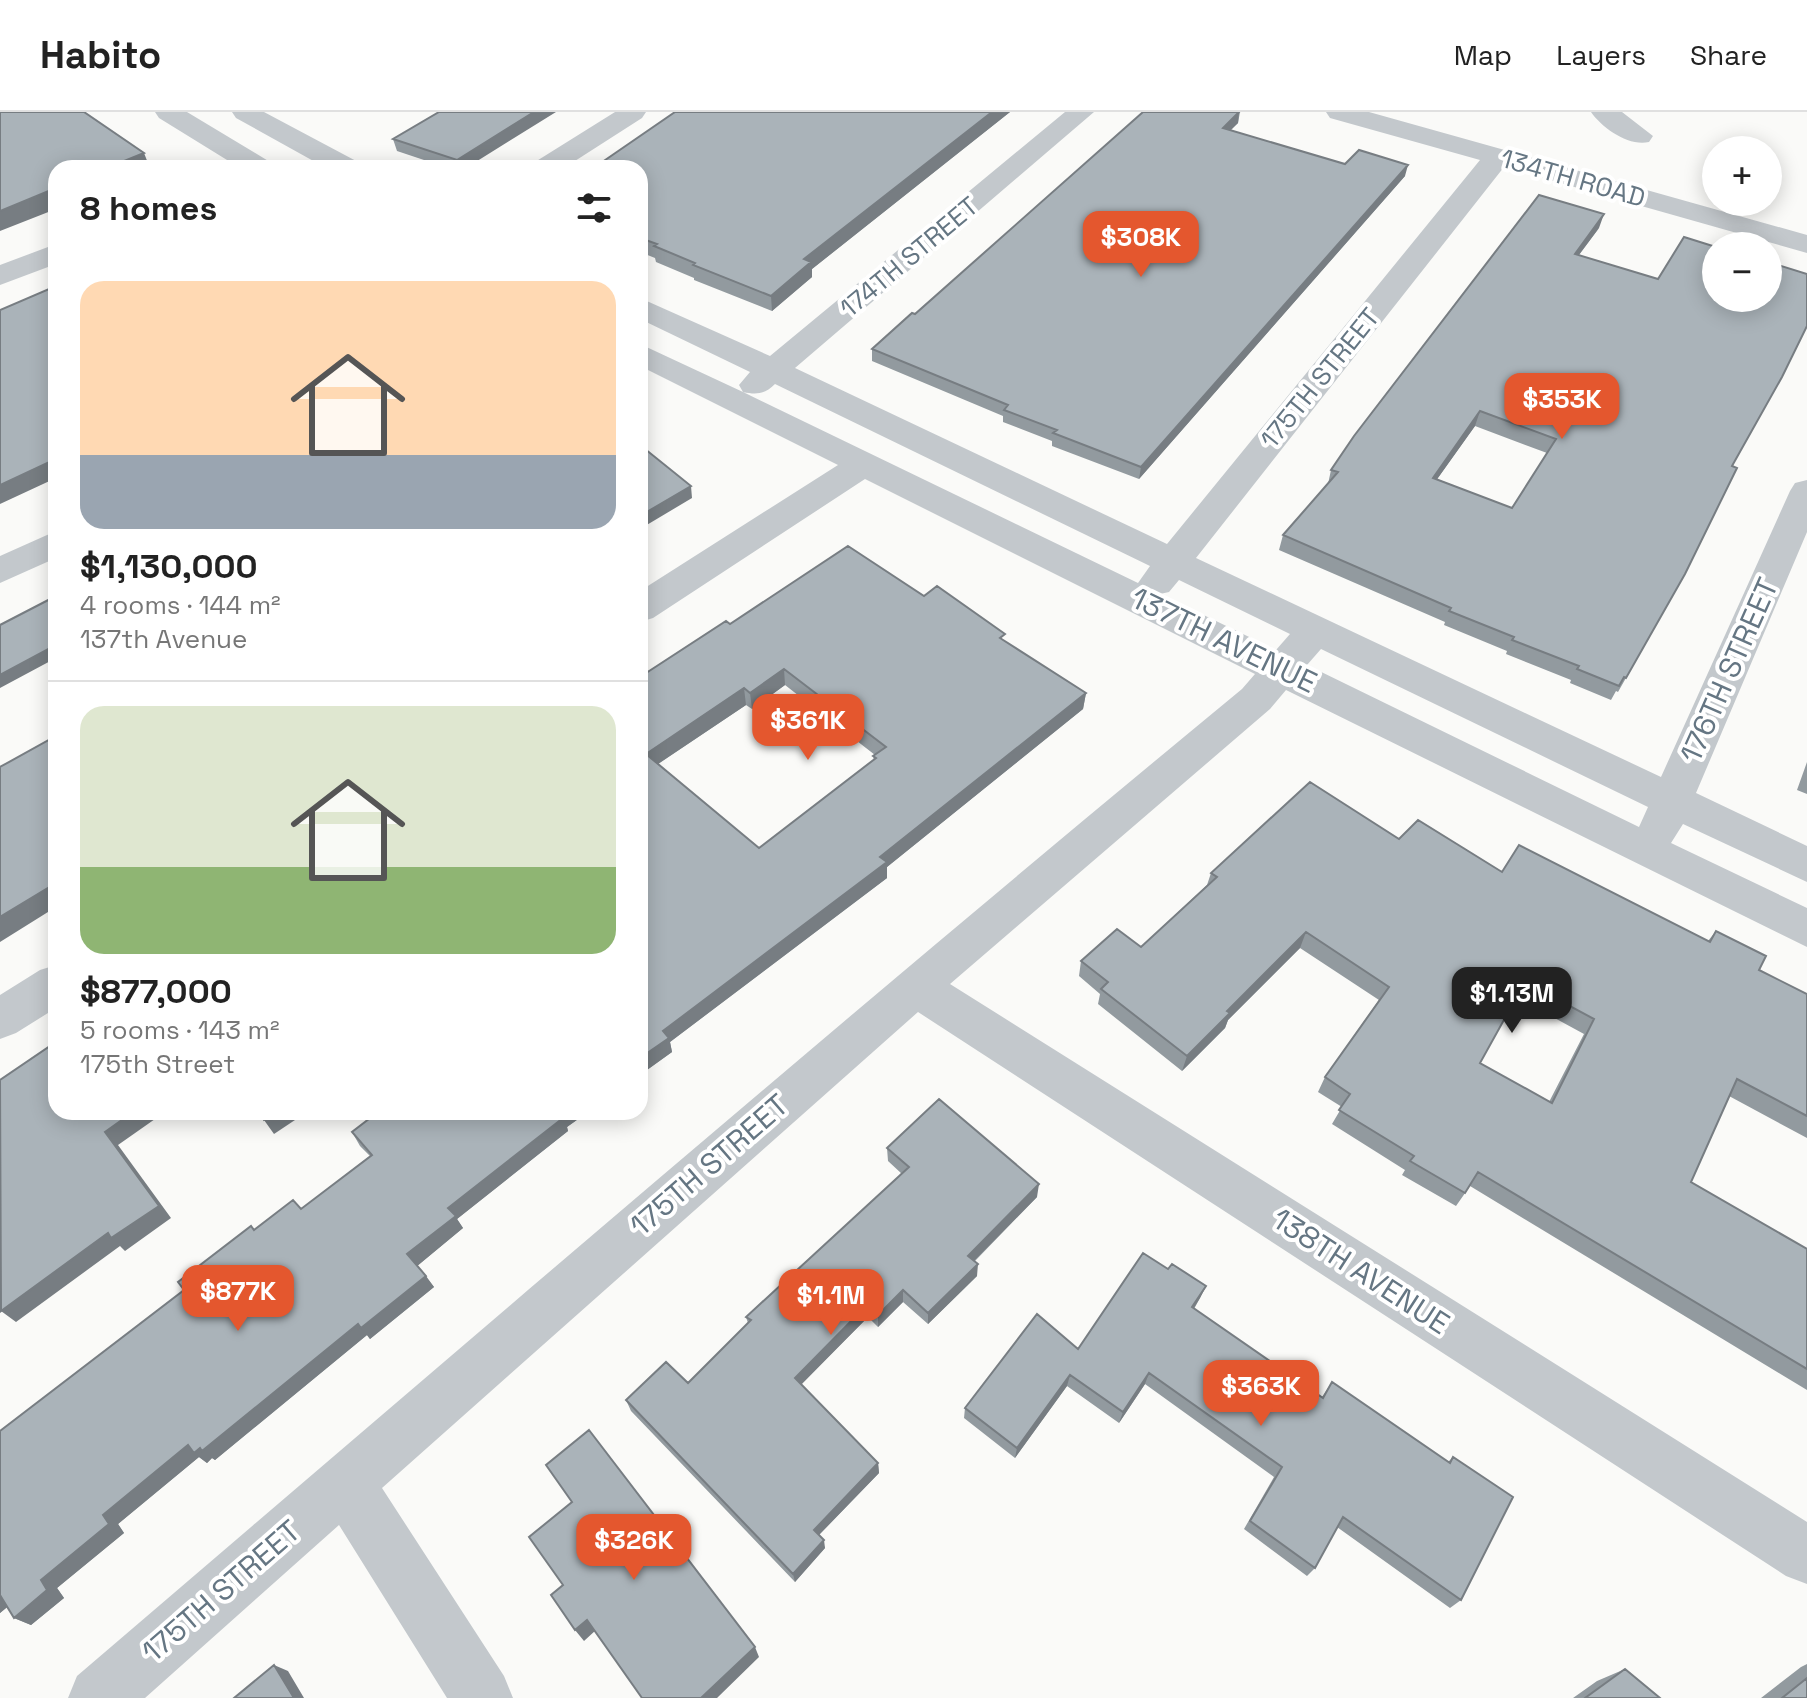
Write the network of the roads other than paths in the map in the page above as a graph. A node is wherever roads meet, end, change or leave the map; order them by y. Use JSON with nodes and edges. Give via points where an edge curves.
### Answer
{"nodes":[{"id":1,"x":168,"y":112,"type":"edge"},
{"id":2,"x":245,"y":112,"type":"edge"},
{"id":3,"x":633,"y":112,"type":"edge"},
{"id":4,"x":1081,"y":112,"type":"edge"},
{"id":5,"x":1339,"y":112,"type":"edge"},
{"id":6,"x":1604,"y":112,"type":"edge"},
{"id":7,"x":1639,"y":136,"type":"dead end"},
{"id":8,"x":310,"y":150,"type":"junction"},
{"id":9,"x":1497,"y":157,"type":"junction"},
{"id":10,"x":247,"y":160,"type":"edge"},
{"id":11,"x":282,"y":160,"type":"edge"},
{"id":12,"x":331,"y":160,"type":"edge"},
{"id":13,"x":558,"y":160,"type":"edge"},
{"id":14,"x":1807,"y":244,"type":"edge"},
{"id":15,"x":48,"y":256,"type":"edge"},
{"id":16,"x":0,"y":276,"type":"edge"},
{"id":17,"x":648,"y":311,"type":"edge"},
{"id":18,"x":648,"y":358,"type":"edge"},
{"id":19,"x":774,"y":371,"type":"junction"},
{"id":20,"x":735,"y":401,"type":"junction"},
{"id":21,"x":866,"y":463,"type":"junction"},
{"id":22,"x":1807,"y":491,"type":"edge"},
{"id":23,"x":48,"y":547,"type":"edge"},
{"id":24,"x":1174,"y":561,"type":"junction"},
{"id":25,"x":0,"y":571,"type":"edge"},
{"id":26,"x":1143,"y":599,"type":"junction"},
{"id":27,"x":648,"y":604,"type":"edge"},
{"id":28,"x":1315,"y":630,"type":"junction"},
{"id":29,"x":1283,"y":668,"type":"junction"},
{"id":30,"x":1671,"y":802,"type":"junction"},
{"id":31,"x":1651,"y":850,"type":"junction"},
{"id":32,"x":1807,"y":865,"type":"edge"},
{"id":33,"x":1807,"y":929,"type":"edge"},
{"id":34,"x":915,"y":986,"type":"junction"},
{"id":35,"x":48,"y":989,"type":"edge"},
{"id":36,"x":0,"y":1019,"type":"edge"},
{"id":37,"x":345,"y":1482,"type":"junction"},
{"id":38,"x":1807,"y":1555,"type":"edge"},
{"id":39,"x":99,"y":1698,"type":"edge"},
{"id":40,"x":482,"y":1698,"type":"edge"}],
"edges":[{"from":1,"to":10,"type":"street"},
{"from":2,"to":8,"type":"street"},
{"from":3,"to":13,"type":"street"},
{"from":4,"to":19,"type":"street","name":"174TH STREET"},
{"from":5,"to":9,"type":"street","name":"134TH ROAD"},
{"from":6,"to":7,"type":"street"},
{"from":8,"to":11,"type":"street"},
{"from":8,"to":12,"type":"street"},
{"from":9,"to":14,"type":"street","name":"134TH ROAD"},
{"from":9,"to":24,"type":"street","name":"175TH STREET"},
{"from":15,"to":16,"type":"street"},
{"from":17,"to":19,"type":"street","name":"137TH AVENUE"},
{"from":18,"to":20,"type":"street","name":"137TH AVENUE"},
{"from":19,"to":20,"type":"street","name":"174TH STREET"},
{"from":19,"to":24,"type":"street","name":"137TH AVENUE"},
{"from":20,"to":21,"type":"street","name":"137TH AVENUE"},
{"from":21,"to":26,"type":"street","name":"137TH AVENUE"},
{"from":21,"to":27,"type":"street"},
{"from":22,"to":30,"type":"street","name":"176TH STREET"},
{"from":23,"to":25,"type":"street"},
{"from":24,"to":26,"type":"street","name":"175TH STREET"},
{"from":24,"to":28,"type":"street","name":"137TH AVENUE"},
{"from":26,"to":29,"type":"street","name":"137TH AVENUE"},
{"from":28,"to":29,"type":"street","name":"175TH STREET"},
{"from":28,"to":30,"type":"street","name":"137TH AVENUE"},
{"from":29,"to":31,"type":"street","name":"137TH AVENUE"},
{"from":29,"to":34,"type":"street","name":"175TH STREET","via":[[1256,699]]},
{"from":30,"to":31,"type":"street","name":"176TH STREET"},
{"from":30,"to":32,"type":"street","name":"137TH AVENUE"},
{"from":31,"to":33,"type":"street","name":"137TH AVENUE"},
{"from":34,"to":37,"type":"street","name":"175TH STREET"},
{"from":34,"to":38,"type":"street","name":"138TH AVENUE"},
{"from":35,"to":36,"type":"street"},
{"from":37,"to":39,"type":"street","name":"175TH STREET"},
{"from":37,"to":40,"type":"street"}]}
